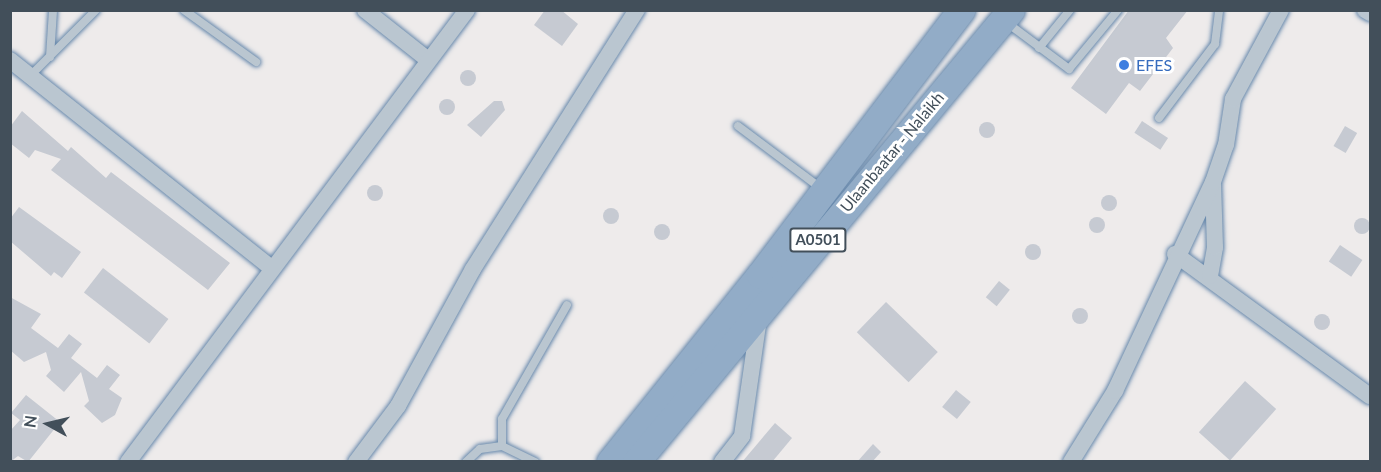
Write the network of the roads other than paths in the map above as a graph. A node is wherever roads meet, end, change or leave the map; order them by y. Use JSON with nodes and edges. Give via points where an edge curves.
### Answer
{"nodes":[{"id":1,"x":53,"y":10,"type":"edge"},
{"id":2,"x":96,"y":10,"type":"edge"},
{"id":3,"x":184,"y":10,"type":"edge"},
{"id":4,"x":365,"y":10,"type":"edge"},
{"id":5,"x":467,"y":10,"type":"edge"},
{"id":6,"x":637,"y":10,"type":"edge"},
{"id":7,"x":961,"y":10,"type":"edge"},
{"id":8,"x":1070,"y":10,"type":"edge"},
{"id":9,"x":1118,"y":10,"type":"edge"},
{"id":10,"x":1219,"y":10,"type":"edge"},
{"id":11,"x":1281,"y":10,"type":"edge"},
{"id":12,"x":1365,"y":10,"type":"edge"},
{"id":13,"x":1371,"y":13,"type":"edge"},
{"id":14,"x":1007,"y":15,"type":"edge"},
{"id":15,"x":1040,"y":48,"type":"junction"},
{"id":16,"x":50,"y":57,"type":"junction"},
{"id":17,"x":427,"y":59,"type":"junction"},
{"id":18,"x":10,"y":60,"type":"edge"},
{"id":19,"x":256,"y":62,"type":"dead end"},
{"id":20,"x":30,"y":75,"type":"junction"},
{"id":21,"x":1159,"y":118,"type":"dead end"},
{"id":22,"x":738,"y":126,"type":"dead end"},
{"id":23,"x":1213,"y":182,"type":"junction"},
{"id":24,"x":824,"y":191,"type":"junction"},
{"id":25,"x":1175,"y":254,"type":"junction"},
{"id":26,"x":270,"y":267,"type":"junction"},
{"id":27,"x":1210,"y":276,"type":"junction"},
{"id":28,"x":567,"y":305,"type":"dead end"},
{"id":29,"x":760,"y":310,"type":"junction"},
{"id":30,"x":1371,"y":396,"type":"edge"},
{"id":31,"x":502,"y":446,"type":"junction"},
{"id":32,"x":128,"y":462,"type":"edge"},
{"id":33,"x":356,"y":462,"type":"edge"},
{"id":34,"x":466,"y":462,"type":"edge"},
{"id":35,"x":535,"y":462,"type":"edge"},
{"id":36,"x":610,"y":462,"type":"edge"},
{"id":37,"x":636,"y":462,"type":"edge"},
{"id":38,"x":722,"y":462,"type":"edge"},
{"id":39,"x":1071,"y":462,"type":"edge"}],
"edges":[{"from":1,"to":16,"type":"lane"},
{"from":2,"to":16,"type":"lane"},
{"from":3,"to":19,"type":"lane"},
{"from":4,"to":17,"type":"street"},
{"from":5,"to":17,"type":"street"},
{"from":6,"to":33,"type":"street","via":[[473,269],[398,406]]},
{"from":7,"to":24,"type":"highway","name":"Ulaanbaatar - Nalaikh","number":"A0501"},
{"from":8,"to":15,"type":"lane"},
{"from":9,"to":15,"type":"lane","via":[[1069,69]]},
{"from":10,"to":21,"type":"lane","via":[[1215,44]]},
{"from":11,"to":23,"type":"street","via":[[1233,99],[1226,145]]},
{"from":12,"to":13,"type":"street"},
{"from":14,"to":15,"type":"lane"},
{"from":14,"to":29,"type":"highway","name":"Ulaanbaatar - Nalaikh","number":"A0501"},
{"from":16,"to":20,"type":"lane"},
{"from":17,"to":26,"type":"street"},
{"from":18,"to":20,"type":"street"},
{"from":20,"to":26,"type":"street"},
{"from":22,"to":24,"type":"lane"},
{"from":23,"to":25,"type":"street"},
{"from":23,"to":27,"type":"street","via":[[1215,247]]},
{"from":24,"to":36,"type":"highway","name":"Ulaanbaatar - Nalaikh","number":"A0501"},
{"from":25,"to":27,"type":"street"},
{"from":25,"to":39,"type":"street","via":[[1114,391]]},
{"from":26,"to":32,"type":"street"},
{"from":27,"to":30,"type":"street"},
{"from":28,"to":31,"type":"lane","via":[[502,419]]},
{"from":29,"to":37,"type":"highway","name":"Ulaanbaatar - Nalaikh","number":"A0501"},
{"from":29,"to":38,"type":"street","via":[[742,436]]},
{"from":31,"to":34,"type":"lane","via":[[480,449]]},
{"from":31,"to":35,"type":"lane"}]}
